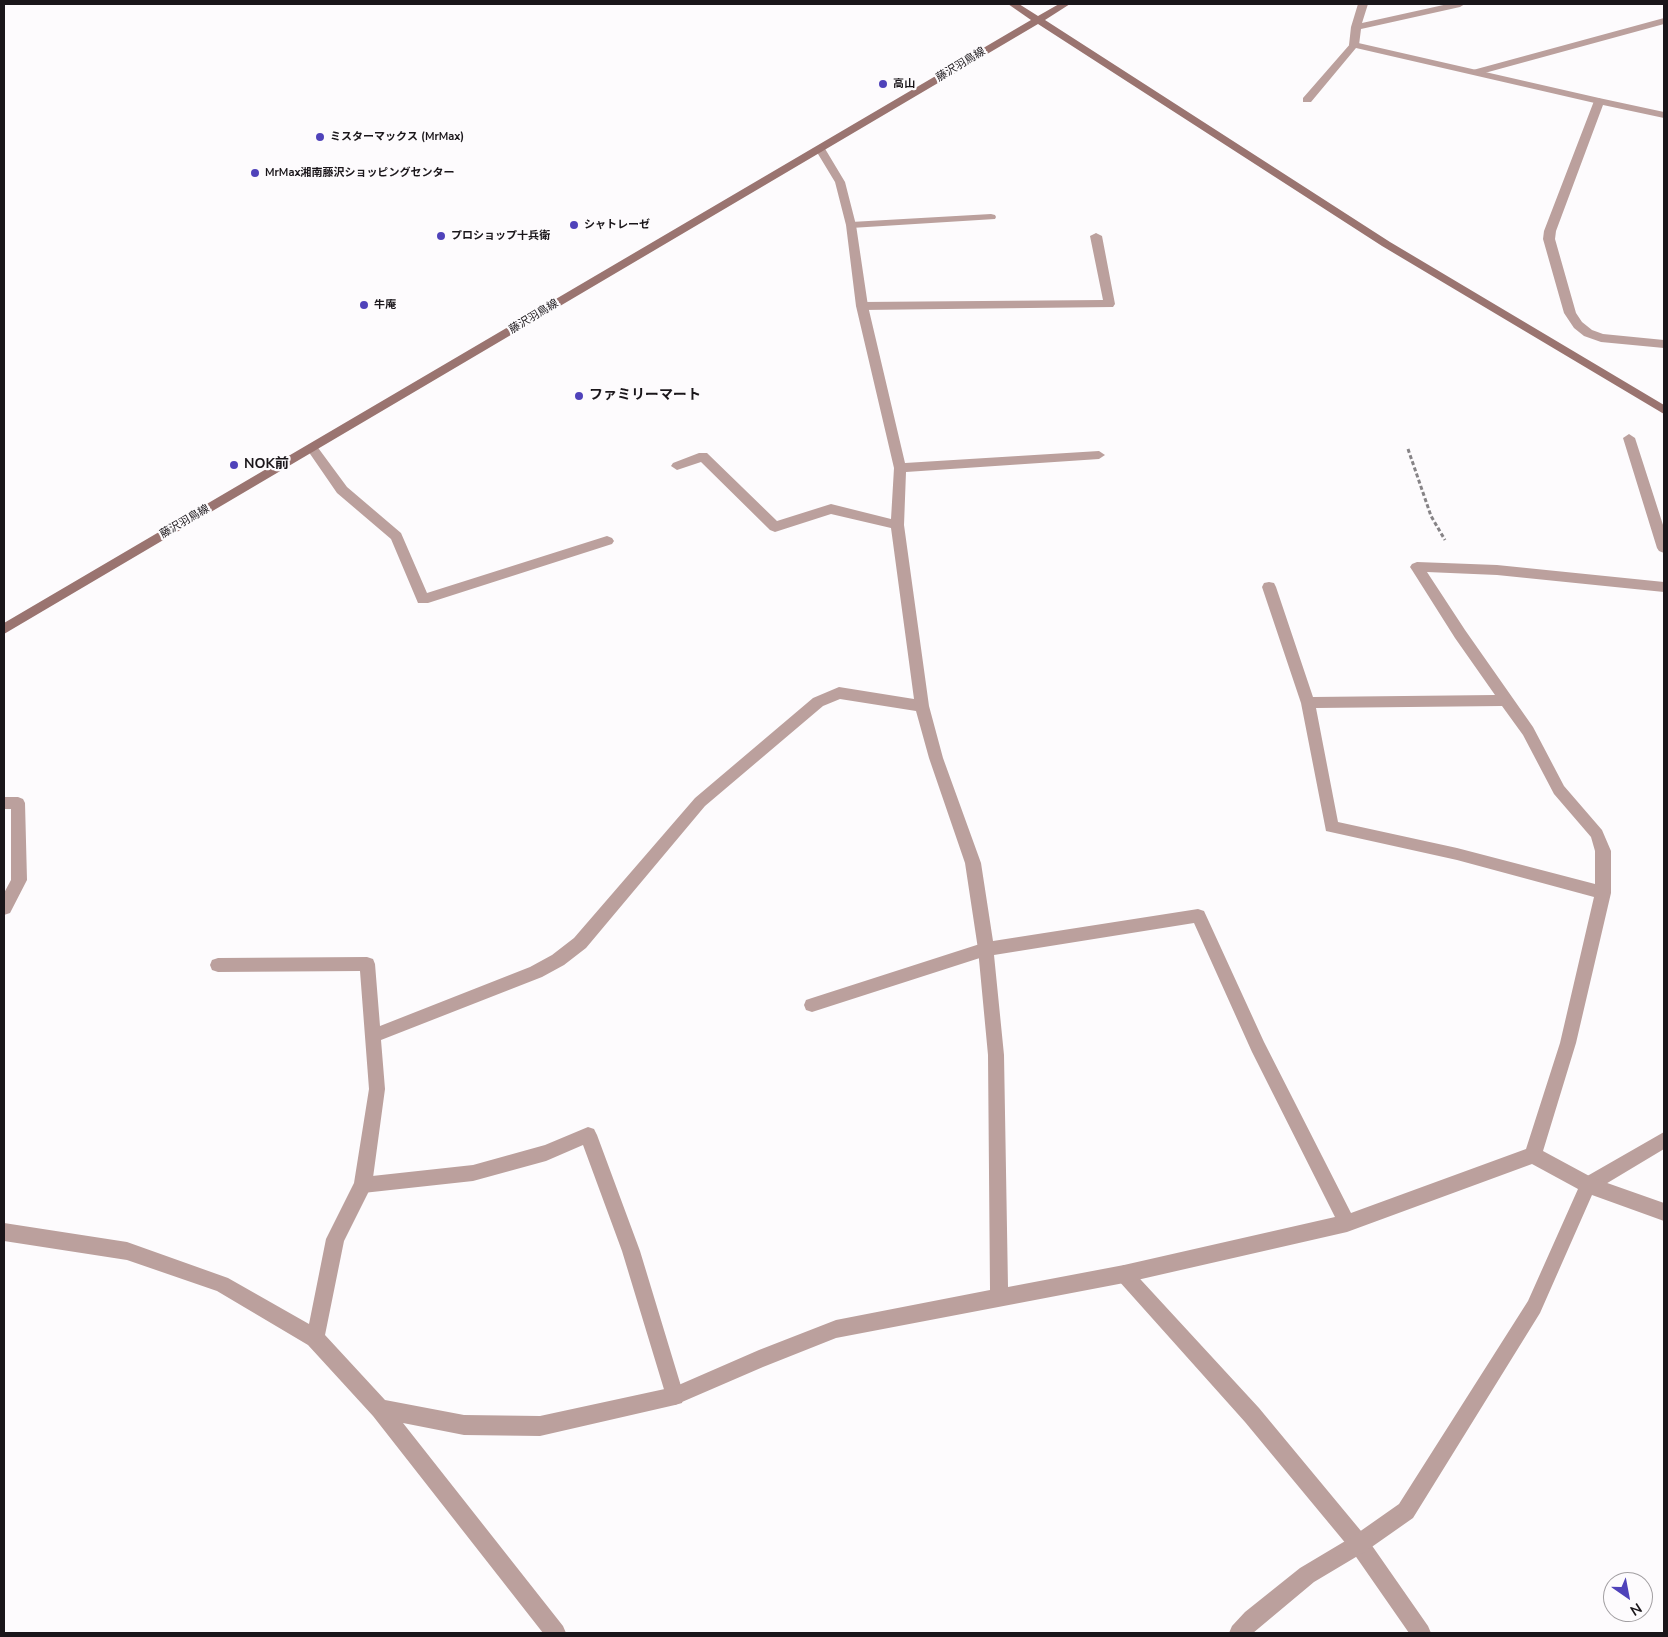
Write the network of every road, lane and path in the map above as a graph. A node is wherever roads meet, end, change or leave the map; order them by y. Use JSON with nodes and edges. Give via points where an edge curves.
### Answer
{"nodes":[{"id":1,"x":1013,"y":4,"type":"edge"},
{"id":2,"x":1065,"y":4,"type":"edge"},
{"id":3,"x":1363,"y":4,"type":"edge"},
{"id":4,"x":1460,"y":4,"type":"edge"},
{"id":5,"x":1038,"y":19,"type":"junction"},
{"id":6,"x":1664,"y":21,"type":"edge"},
{"id":7,"x":1356,"y":27,"type":"junction"},
{"id":8,"x":1354,"y":45,"type":"junction"},
{"id":9,"x":1477,"y":72,"type":"junction"},
{"id":10,"x":1307,"y":100,"type":"dead end"},
{"id":11,"x":1599,"y":101,"type":"junction"},
{"id":12,"x":1664,"y":103,"type":"edge"},
{"id":13,"x":1640,"y":109,"type":"junction"},
{"id":14,"x":1664,"y":115,"type":"edge"},
{"id":15,"x":820,"y":148,"type":"junction"},
{"id":16,"x":991,"y":217,"type":"dead end"},
{"id":17,"x":851,"y":224,"type":"junction"},
{"id":18,"x":1096,"y":236,"type":"dead end"},
{"id":19,"x":862,"y":306,"type":"junction"},
{"id":20,"x":1664,"y":344,"type":"edge"},
{"id":21,"x":1664,"y":410,"type":"edge"},
{"id":22,"x":1630,"y":438,"type":"dead end"},
{"id":23,"x":312,"y":448,"type":"junction"},
{"id":24,"x":1408,"y":449,"type":"dead end"},
{"id":25,"x":1099,"y":455,"type":"dead end"},
{"id":26,"x":677,"y":466,"type":"dead end"},
{"id":27,"x":900,"y":468,"type":"junction"},
{"id":28,"x":897,"y":525,"type":"junction"},
{"id":29,"x":607,"y":541,"type":"dead end"},
{"id":30,"x":1664,"y":548,"type":"edge"},
{"id":31,"x":1461,"y":568,"type":"junction"},
{"id":32,"x":1269,"y":587,"type":"dead end"},
{"id":33,"x":1664,"y":588,"type":"edge"},
{"id":34,"x":4,"y":629,"type":"edge"},
{"id":35,"x":1507,"y":700,"type":"junction"},
{"id":36,"x":1308,"y":703,"type":"junction"},
{"id":37,"x":922,"y":706,"type":"junction"},
{"id":38,"x":4,"y":803,"type":"edge"},
{"id":39,"x":1604,"y":893,"type":"junction"},
{"id":40,"x":4,"y":908,"type":"edge"},
{"id":41,"x":986,"y":948,"type":"junction"},
{"id":42,"x":218,"y":964,"type":"dead end"},
{"id":43,"x":812,"y":1005,"type":"dead end"},
{"id":44,"x":372,"y":1036,"type":"junction"},
{"id":45,"x":1664,"y":1140,"type":"edge"},
{"id":46,"x":1533,"y":1155,"type":"junction"},
{"id":47,"x":363,"y":1184,"type":"junction"},
{"id":48,"x":1588,"y":1184,"type":"junction"},
{"id":49,"x":1664,"y":1212,"type":"edge"},
{"id":50,"x":1347,"y":1223,"type":"junction"},
{"id":51,"x":4,"y":1232,"type":"edge"},
{"id":52,"x":1124,"y":1274,"type":"junction"},
{"id":53,"x":999,"y":1298,"type":"junction"},
{"id":54,"x":315,"y":1338,"type":"junction"},
{"id":55,"x":674,"y":1396,"type":"junction"},
{"id":56,"x":380,"y":1409,"type":"junction"},
{"id":57,"x":1359,"y":1544,"type":"junction"},
{"id":58,"x":556,"y":1633,"type":"edge"},
{"id":59,"x":1239,"y":1633,"type":"edge"},
{"id":60,"x":1421,"y":1633,"type":"edge"}],
"edges":[{"from":1,"to":5,"type":"street"},
{"from":2,"to":5,"type":"street","name":"藤沢羽鳥線"},
{"from":3,"to":7,"type":"street"},
{"from":4,"to":7,"type":"street"},
{"from":5,"to":15,"type":"street","name":"藤沢羽鳥線"},
{"from":5,"to":21,"type":"street","via":[[1386,244]]},
{"from":6,"to":9,"type":"street"},
{"from":7,"to":8,"type":"street"},
{"from":8,"to":9,"type":"street"},
{"from":8,"to":10,"type":"street"},
{"from":9,"to":11,"type":"street"},
{"from":11,"to":13,"type":"street"},
{"from":11,"to":20,"type":"street","via":[[1550,231],[1550,239],[1570,313],[1578,325],[1600,338]]},
{"from":12,"to":13,"type":"street"},
{"from":13,"to":14,"type":"street"},
{"from":15,"to":17,"type":"street","via":[[840,182]]},
{"from":15,"to":23,"type":"street","name":"藤沢羽鳥線"},
{"from":16,"to":17,"type":"street"},
{"from":17,"to":19,"type":"street"},
{"from":18,"to":19,"type":"street","via":[[1109,304]]},
{"from":19,"to":27,"type":"street"},
{"from":22,"to":30,"type":"street"},
{"from":23,"to":29,"type":"street","via":[[342,490],[396,536],[423,599]]},
{"from":23,"to":34,"type":"street","name":"藤沢羽鳥線"},
{"from":24,"to":31,"type":"path","via":[[1431,516]]},
{"from":25,"to":27,"type":"street"},
{"from":26,"to":28,"type":"street","via":[[703,456],[775,526],[831,509]]},
{"from":27,"to":28,"type":"street"},
{"from":28,"to":37,"type":"street"},
{"from":31,"to":33,"type":"street"},
{"from":31,"to":35,"type":"street","via":[[1417,566]]},
{"from":32,"to":36,"type":"street"},
{"from":35,"to":36,"type":"street"},
{"from":35,"to":39,"type":"street","via":[[1528,731],[1559,790],[1597,834],[1604,851]]},
{"from":36,"to":39,"type":"street","via":[[1331,827],[1457,854]]},
{"from":37,"to":41,"type":"street","via":[[936,758],[973,863]]},
{"from":37,"to":44,"type":"street","via":[[839,693],[818,702],[700,802],[580,943],[558,960],[536,972]]},
{"from":38,"to":40,"type":"street","via":[[18,803],[19,880]]},
{"from":39,"to":46,"type":"street","via":[[1568,1043]]},
{"from":41,"to":43,"type":"street"},
{"from":41,"to":50,"type":"street","via":[[1198,916],[1258,1047]]},
{"from":41,"to":53,"type":"street","via":[[996,1055]]},
{"from":42,"to":44,"type":"street","via":[[367,964]]},
{"from":44,"to":47,"type":"street","via":[[377,1089]]},
{"from":45,"to":48,"type":"street"},
{"from":46,"to":48,"type":"street"},
{"from":46,"to":50,"type":"street"},
{"from":47,"to":54,"type":"street","via":[[335,1239]]},
{"from":47,"to":55,"type":"street","via":[[473,1173],[546,1153],[588,1135],[631,1251]]},
{"from":48,"to":49,"type":"street"},
{"from":48,"to":57,"type":"street","via":[[1534,1307],[1406,1511]]},
{"from":50,"to":52,"type":"street"},
{"from":51,"to":54,"type":"street","via":[[135,1254],[222,1284]]},
{"from":52,"to":53,"type":"street"},
{"from":52,"to":57,"type":"street","via":[[1252,1415]]},
{"from":53,"to":55,"type":"street","via":[[836,1329]]},
{"from":54,"to":56,"type":"street"},
{"from":55,"to":56,"type":"street","via":[[540,1426],[464,1424]]},
{"from":56,"to":58,"type":"street"},
{"from":57,"to":59,"type":"street","via":[[1306,1574]]},
{"from":57,"to":60,"type":"street"}]}
